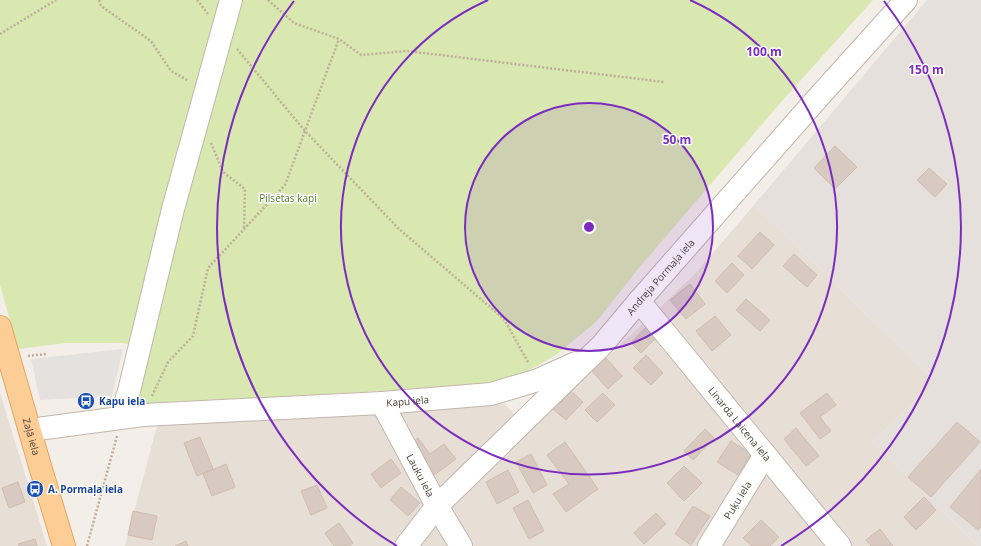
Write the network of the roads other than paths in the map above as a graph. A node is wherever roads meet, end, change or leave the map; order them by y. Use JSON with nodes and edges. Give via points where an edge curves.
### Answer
{"nodes":[{"id":1,"x":230,"y":0,"type":"edge"},
{"id":2,"x":906,"y":0,"type":"edge"},
{"id":3,"x":639,"y":301,"type":"junction"},
{"id":4,"x":0,"y":326,"type":"edge"},
{"id":5,"x":588,"y":358,"type":"junction"},
{"id":6,"x":382,"y":403,"type":"junction"},
{"id":7,"x":133,"y":416,"type":"junction"},
{"id":8,"x":30,"y":430,"type":"junction"},
{"id":9,"x":765,"y":455,"type":"junction"},
{"id":10,"x":437,"y":506,"type":"junction"},
{"id":11,"x":64,"y":546,"type":"edge"},
{"id":12,"x":406,"y":546,"type":"edge"},
{"id":13,"x":461,"y":546,"type":"edge"},
{"id":14,"x":709,"y":546,"type":"edge"},
{"id":15,"x":840,"y":546,"type":"edge"}],
"edges":[{"from":1,"to":7,"type":"street","via":[[173,209],[126,400]]},
{"from":2,"to":3,"type":"street","name":"Andreja Pormaļa iela"},
{"from":3,"to":5,"type":"street","name":"Andreja Pormaļa iela"},
{"from":3,"to":9,"type":"street","name":"Linarda Laicena iela"},
{"from":4,"to":8,"type":"main road","name":"Zaļā iela"},
{"from":5,"to":6,"type":"street","name":"Kapu iela","via":[[538,380],[491,394]]},
{"from":5,"to":10,"type":"street","name":"Andreja Pormaļa iela"},
{"from":6,"to":7,"type":"street","name":"Kapu iela"},
{"from":6,"to":10,"type":"street","name":"Lauku iela"},
{"from":7,"to":8,"type":"street","name":"Kapu iela"},
{"from":8,"to":11,"type":"main road","name":"Zaļā iela"},
{"from":9,"to":14,"type":"street","name":"Puķu iela"},
{"from":9,"to":15,"type":"street","name":"Linarda Laicena iela"},
{"from":10,"to":12,"type":"street","name":"Andreja Pormaļa iela"},
{"from":10,"to":13,"type":"street","name":"Lauku iela"}]}
